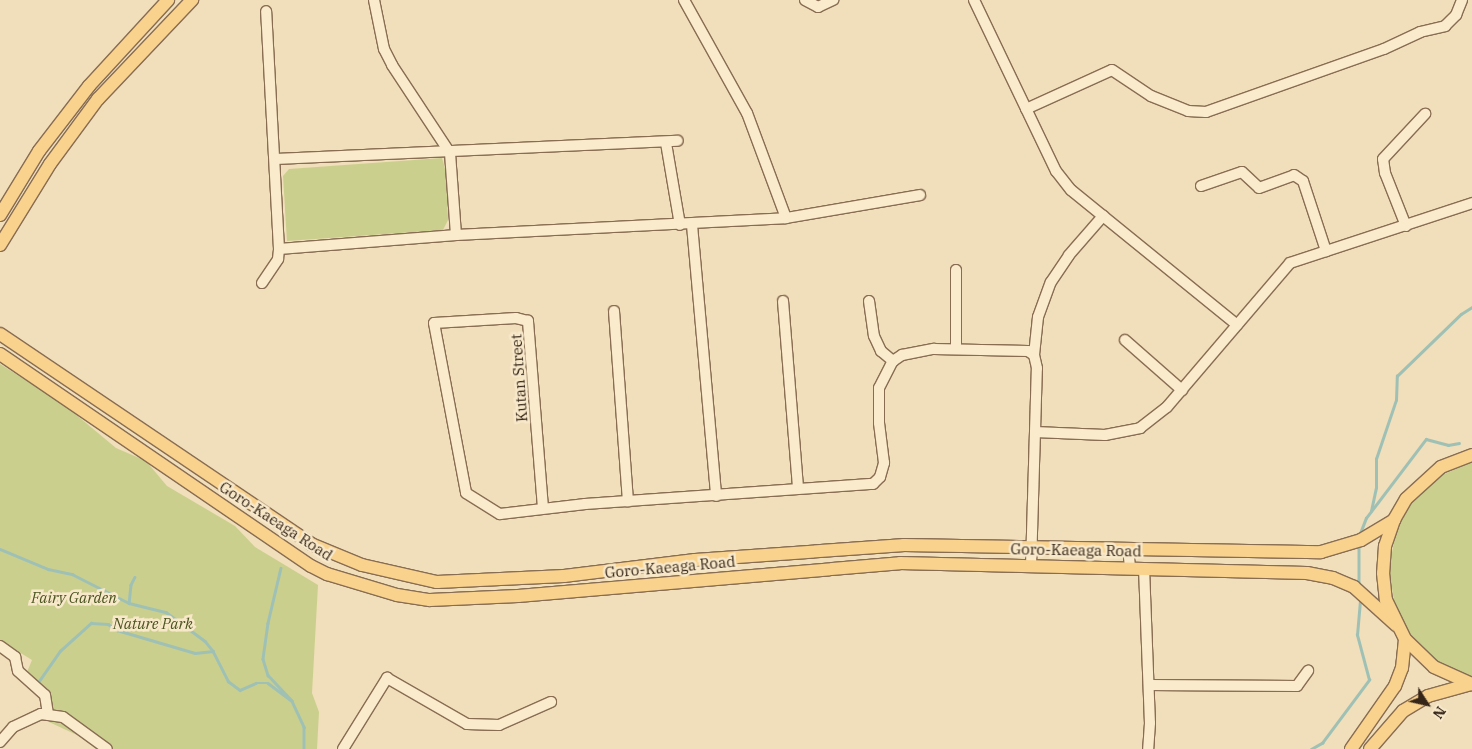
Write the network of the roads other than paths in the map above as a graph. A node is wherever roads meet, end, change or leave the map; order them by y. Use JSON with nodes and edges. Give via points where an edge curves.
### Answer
{"nodes":[{"id":1,"x":168,"y":0,"type":"edge"},
{"id":2,"x":192,"y":0,"type":"edge"},
{"id":3,"x":374,"y":0,"type":"edge"},
{"id":4,"x":684,"y":0,"type":"edge"},
{"id":5,"x":805,"y":0,"type":"edge"},
{"id":6,"x":833,"y":0,"type":"edge"},
{"id":7,"x":974,"y":0,"type":"edge"},
{"id":8,"x":1462,"y":0,"type":"edge"},
{"id":9,"x":266,"y":11,"type":"dead end"},
{"id":10,"x":1026,"y":109,"type":"junction"},
{"id":11,"x":1425,"y":114,"type":"dead end"},
{"id":12,"x":678,"y":141,"type":"dead end"},
{"id":13,"x":666,"y":143,"type":"junction"},
{"id":14,"x":450,"y":153,"type":"junction"},
{"id":15,"x":275,"y":159,"type":"junction"},
{"id":16,"x":1200,"y":186,"type":"dead end"},
{"id":17,"x":920,"y":195,"type":"dead end"},
{"id":18,"x":1472,"y":203,"type":"edge"},
{"id":19,"x":0,"y":215,"type":"edge"},
{"id":20,"x":1103,"y":216,"type":"junction"},
{"id":21,"x":786,"y":218,"type":"junction"},
{"id":22,"x":680,"y":225,"type":"junction"},
{"id":23,"x":692,"y":225,"type":"junction"},
{"id":24,"x":1406,"y":226,"type":"junction"},
{"id":25,"x":456,"y":235,"type":"junction"},
{"id":26,"x":0,"y":245,"type":"edge"},
{"id":27,"x":279,"y":249,"type":"junction"},
{"id":28,"x":1326,"y":251,"type":"junction"},
{"id":29,"x":956,"y":270,"type":"dead end"},
{"id":30,"x":262,"y":283,"type":"dead end"},
{"id":31,"x":783,"y":301,"type":"dead end"},
{"id":32,"x":869,"y":301,"type":"dead end"},
{"id":33,"x":614,"y":311,"type":"dead end"},
{"id":34,"x":1237,"y":325,"type":"junction"},
{"id":35,"x":0,"y":334,"type":"edge"},
{"id":36,"x":1125,"y":340,"type":"dead end"},
{"id":37,"x":956,"y":349,"type":"junction"},
{"id":38,"x":0,"y":354,"type":"edge"},
{"id":39,"x":1034,"y":355,"type":"junction"},
{"id":40,"x":893,"y":361,"type":"junction"},
{"id":41,"x":1182,"y":390,"type":"junction"},
{"id":42,"x":1035,"y":432,"type":"junction"},
{"id":43,"x":1472,"y":446,"type":"edge"},
{"id":44,"x":1468,"y":456,"type":"edge"},
{"id":45,"x":798,"y":487,"type":"junction"},
{"id":46,"x":716,"y":496,"type":"junction"},
{"id":47,"x":628,"y":501,"type":"junction"},
{"id":48,"x":543,"y":508,"type":"junction"},
{"id":49,"x":1394,"y":520,"type":"junction"},
{"id":50,"x":1031,"y":546,"type":"junction"},
{"id":51,"x":1128,"y":548,"type":"junction"},
{"id":52,"x":1031,"y":566,"type":"junction"},
{"id":53,"x":1130,"y":568,"type":"junction"},
{"id":54,"x":1144,"y":568,"type":"junction"},
{"id":55,"x":1396,"y":625,"type":"junction"},
{"id":56,"x":1405,"y":638,"type":"junction"},
{"id":57,"x":0,"y":646,"type":"edge"},
{"id":58,"x":1308,"y":671,"type":"dead end"},
{"id":59,"x":1472,"y":684,"type":"edge"},
{"id":60,"x":1148,"y":685,"type":"junction"},
{"id":61,"x":550,"y":702,"type":"dead end"},
{"id":62,"x":48,"y":715,"type":"junction"},
{"id":63,"x":0,"y":742,"type":"edge"},
{"id":64,"x":108,"y":749,"type":"edge"},
{"id":65,"x":343,"y":749,"type":"edge"},
{"id":66,"x":1148,"y":749,"type":"edge"},
{"id":67,"x":1351,"y":749,"type":"edge"},
{"id":68,"x":1370,"y":749,"type":"edge"}],
"edges":[{"from":1,"to":19,"type":"main road","via":[[89,86],[40,151]]},
{"from":2,"to":26,"type":"main road","via":[[98,99],[50,164]]},
{"from":3,"to":14,"type":"street","via":[[384,49]]},
{"from":4,"to":21,"type":"street","via":[[747,113]]},
{"from":5,"to":6,"type":"street","via":[[818,7]]},
{"from":7,"to":10,"type":"street"},
{"from":8,"to":10,"type":"street","via":[[1456,15],[1445,26],[1420,32],[1384,49],[1206,112],[1188,111],[1151,96],[1112,70]]},
{"from":9,"to":15,"type":"street"},
{"from":10,"to":20,"type":"street","via":[[1056,171],[1071,190]]},
{"from":11,"to":24,"type":"street","via":[[1383,159],[1384,173]]},
{"from":12,"to":13,"type":"street"},
{"from":13,"to":14,"type":"street"},
{"from":13,"to":22,"type":"street"},
{"from":14,"to":15,"type":"street"},
{"from":14,"to":25,"type":"street"},
{"from":15,"to":27,"type":"street"},
{"from":16,"to":28,"type":"street","via":[[1242,172],[1259,188],[1294,175],[1303,181]]},
{"from":17,"to":21,"type":"street"},
{"from":18,"to":24,"type":"street"},
{"from":20,"to":34,"type":"street"},
{"from":20,"to":39,"type":"street","via":[[1069,255],[1051,282],[1038,317]]},
{"from":21,"to":23,"type":"street"},
{"from":22,"to":23,"type":"street"},
{"from":22,"to":25,"type":"street"},
{"from":23,"to":46,"type":"street"},
{"from":24,"to":28,"type":"street"},
{"from":25,"to":27,"type":"street"},
{"from":27,"to":30,"type":"street","via":[[278,259]]},
{"from":28,"to":34,"type":"street","via":[[1290,263]]},
{"from":29,"to":37,"type":"street"},
{"from":31,"to":45,"type":"street"},
{"from":32,"to":40,"type":"street","via":[[874,336],[881,352]]},
{"from":33,"to":47,"type":"street"},
{"from":34,"to":41,"type":"street"},
{"from":35,"to":50,"type":"main road","name":"Goro-Kaeaga Road","via":[[282,527],[343,559],[378,570],[437,582],[564,576],[851,546]]},
{"from":36,"to":41,"type":"street"},
{"from":37,"to":39,"type":"street","via":[[1028,351]]},
{"from":37,"to":40,"type":"street","via":[[924,350]]},
{"from":38,"to":52,"type":"main road","name":"Goro-Kaeaga Road","via":[[311,566],[397,595],[430,600],[501,598],[900,563]]},
{"from":39,"to":42,"type":"street","via":[[1037,368]]},
{"from":40,"to":45,"type":"street","via":[[879,388],[884,463],[879,479],[866,486]]},
{"from":41,"to":42,"type":"street","via":[[1167,407],[1140,428],[1105,435]]},
{"from":42,"to":50,"type":"street"},
{"from":43,"to":44,"type":"main road"},
{"from":44,"to":49,"type":"main road","via":[[1422,482]]},
{"from":45,"to":46,"type":"street"},
{"from":46,"to":47,"type":"street"},
{"from":47,"to":48,"type":"street"},
{"from":48,"to":48,"type":"street","name":"Kutan Street","via":[[500,514],[466,493],[434,323],[516,318],[528,321]]},
{"from":49,"to":51,"type":"main road","name":"Goro-Kaeaga Road","via":[[1361,540],[1321,552]]},
{"from":49,"to":55,"type":"main road","via":[[1385,546],[1383,573],[1386,600]]},
{"from":50,"to":51,"type":"main road","name":"Goro-Kaeaga Road"},
{"from":50,"to":52,"type":"street"},
{"from":51,"to":53,"type":"street"},
{"from":52,"to":53,"type":"main road","name":"Goro-Kaeaga Road"},
{"from":53,"to":54,"type":"main road","name":"Goro-Kaeaga Road"},
{"from":54,"to":55,"type":"main road","name":"Goro-Kaeaga Road","via":[[1307,573],[1333,578],[1365,596]]},
{"from":54,"to":60,"type":"street"},
{"from":55,"to":56,"type":"main road"},
{"from":56,"to":59,"type":"main road","via":[[1434,667]]},
{"from":56,"to":67,"type":"main road","via":[[1402,668],[1395,686]]},
{"from":57,"to":62,"type":"street","via":[[15,656],[18,670],[45,695]]},
{"from":58,"to":60,"type":"street","via":[[1297,686]]},
{"from":59,"to":68,"type":"main road","via":[[1428,696],[1403,711]]},
{"from":60,"to":66,"type":"street"},
{"from":61,"to":65,"type":"street","via":[[500,724],[467,724],[387,678]]},
{"from":62,"to":63,"type":"street","via":[[41,714],[13,728]]},
{"from":62,"to":64,"type":"street","via":[[63,717]]}]}
